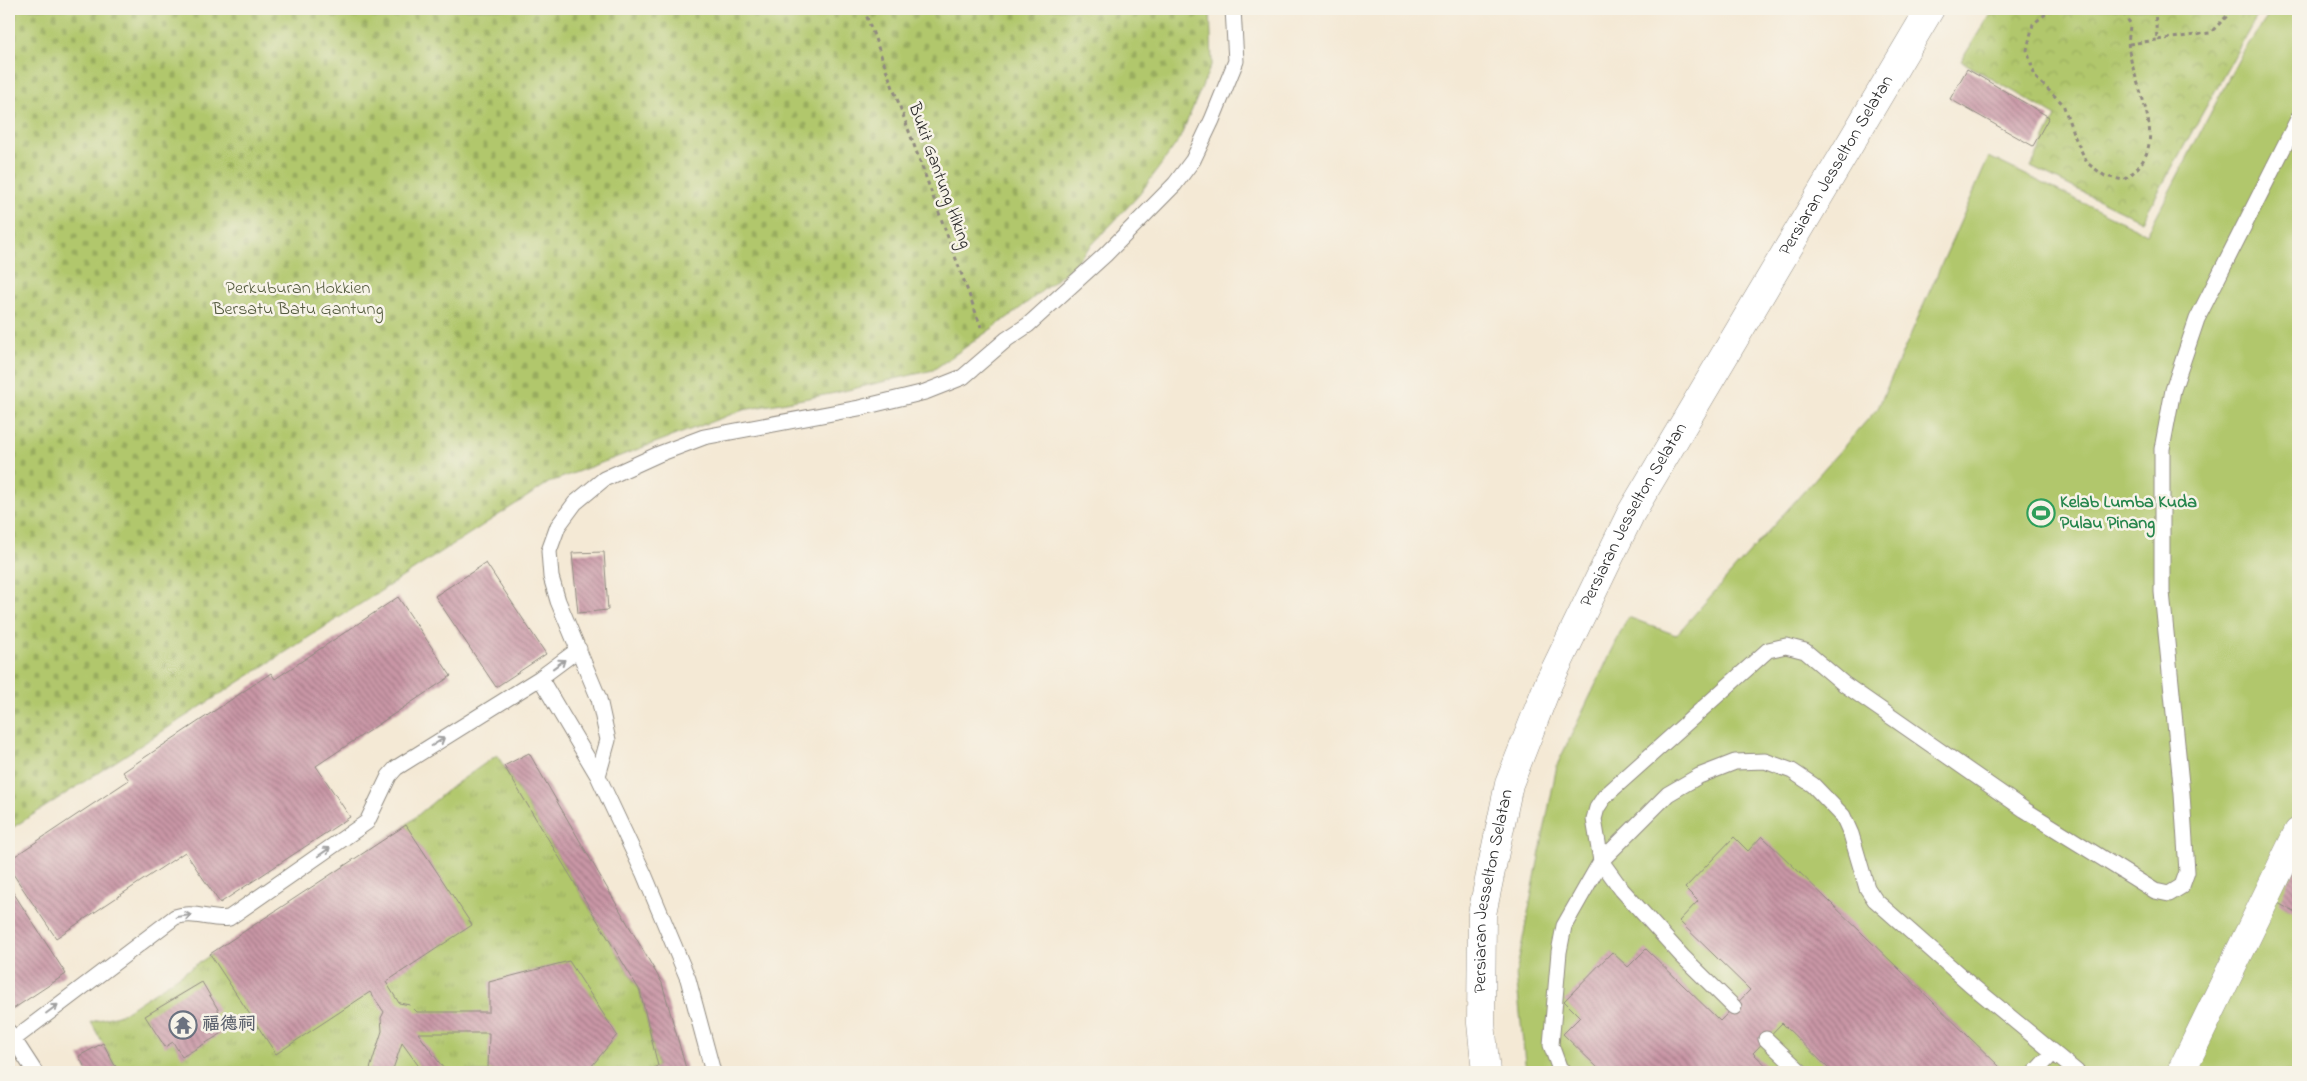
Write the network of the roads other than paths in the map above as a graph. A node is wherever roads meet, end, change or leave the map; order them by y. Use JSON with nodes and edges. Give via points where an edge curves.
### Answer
{"nodes":[{"id":1,"x":1233,"y":9,"type":"edge"},
{"id":2,"x":1930,"y":9,"type":"edge"},
{"id":3,"x":2298,"y":119,"type":"edge"},
{"id":4,"x":579,"y":649,"type":"junction"},
{"id":5,"x":540,"y":678,"type":"junction"},
{"id":6,"x":598,"y":776,"type":"junction"},
{"id":7,"x":2298,"y":832,"type":"edge"},
{"id":8,"x":1602,"y":861,"type":"junction"},
{"id":9,"x":1734,"y":1007,"type":"dead end"},
{"id":10,"x":11,"y":1036,"type":"edge"},
{"id":11,"x":1766,"y":1040,"type":"dead end"},
{"id":12,"x":2053,"y":1054,"type":"junction"},
{"id":13,"x":35,"y":1072,"type":"edge"},
{"id":14,"x":714,"y":1072,"type":"edge"},
{"id":15,"x":1486,"y":1072,"type":"edge"},
{"id":16,"x":1563,"y":1072,"type":"edge"},
{"id":17,"x":1802,"y":1072,"type":"edge"},
{"id":18,"x":2035,"y":1072,"type":"edge"},
{"id":19,"x":2077,"y":1072,"type":"edge"},
{"id":20,"x":2181,"y":1072,"type":"edge"}],
"edges":[{"from":1,"to":4,"type":"lane","via":[[1236,61],[1193,160],[1175,184],[1105,255],[1028,325],[963,377],[925,392],[858,408],[704,437],[604,479],[575,503],[558,526],[549,552],[551,577],[558,601]]},
{"from":2,"to":15,"type":"street","name":"Persiaran Jesselton Selatan","via":[[1632,513],[1549,682],[1509,784],[1482,914],[1481,1023]]},
{"from":3,"to":8,"type":"lane","via":[[2197,319],[2174,390],[2162,449],[2162,592],[2182,794],[2187,872],[2182,886],[2169,894],[2155,891],[2025,810],[1844,684],[1805,651],[1786,646],[1768,650],[1605,796],[1594,819]]},
{"from":5,"to":4,"type":"lane","one_way":true},
{"from":4,"to":6,"type":"lane","via":[[599,700],[608,740]]},
{"from":5,"to":6,"type":"lane"},
{"from":10,"to":5,"type":"lane","one_way":true,"via":[[175,917],[185,913],[230,918],[367,822],[396,768]]},
{"from":6,"to":14,"type":"lane","via":[[644,874],[688,980]]},
{"from":7,"to":20,"type":"street"},
{"from":8,"to":9,"type":"lane","via":[[1622,890]]},
{"from":8,"to":12,"type":"lane","via":[[1668,794],[1699,776],[1735,762],[1765,761],[1792,771],[1813,785],[1843,816],[1866,888],[1874,900]]},
{"from":8,"to":16,"type":"lane","via":[[1564,926],[1559,952],[1551,1045]]},
{"from":10,"to":13,"type":"lane"},
{"from":11,"to":17,"type":"lane"},
{"from":12,"to":18,"type":"lane"},
{"from":12,"to":19,"type":"lane"}]}
